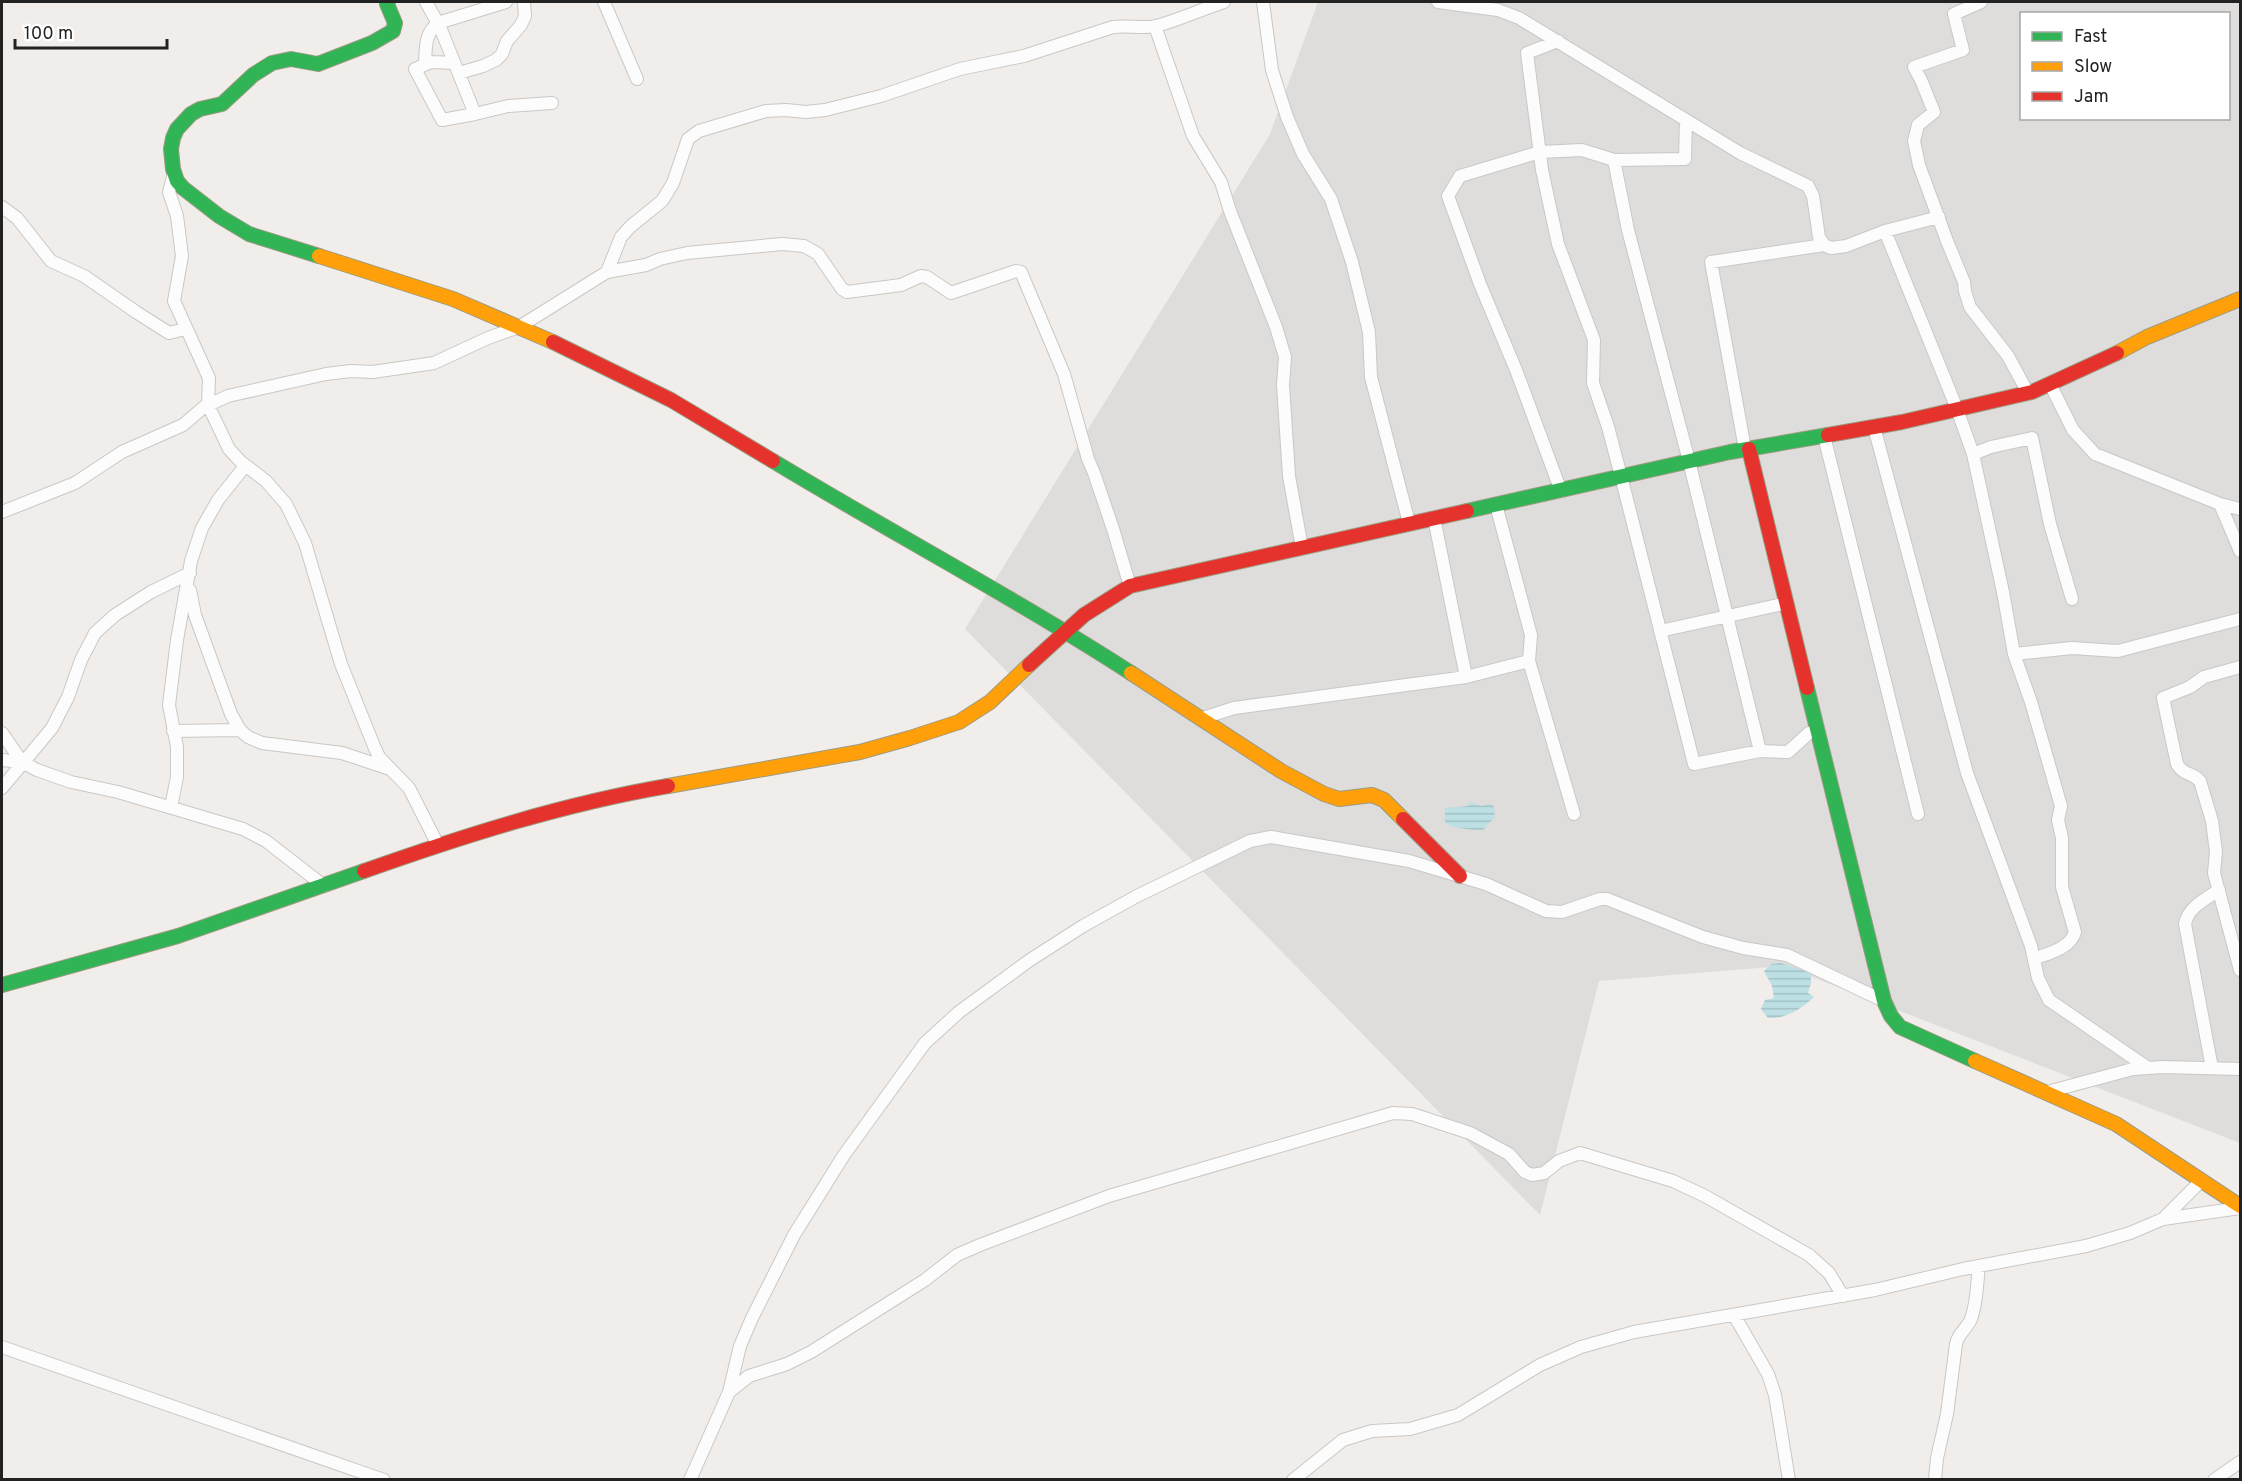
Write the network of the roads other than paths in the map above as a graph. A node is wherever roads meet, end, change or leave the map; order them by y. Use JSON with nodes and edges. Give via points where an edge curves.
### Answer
{"nodes":[{"id":1,"x":388,"y":2,"type":"edge"},
{"id":2,"x":426,"y":2,"type":"edge"},
{"id":3,"x":506,"y":2,"type":"edge"},
{"id":4,"x":524,"y":2,"type":"edge"},
{"id":5,"x":603,"y":2,"type":"edge"},
{"id":6,"x":1224,"y":2,"type":"edge"},
{"id":7,"x":1263,"y":2,"type":"edge"},
{"id":8,"x":1438,"y":2,"type":"edge"},
{"id":9,"x":1981,"y":2,"type":"edge"},
{"id":10,"x":1474,"y":4,"type":"edge"},
{"id":11,"x":438,"y":23,"type":"junction"},
{"id":12,"x":1155,"y":26,"type":"junction"},
{"id":13,"x":1558,"y":41,"type":"junction"},
{"id":14,"x":425,"y":64,"type":"junction"},
{"id":15,"x":457,"y":68,"type":"junction"},
{"id":16,"x":637,"y":79,"type":"dead end"},
{"id":17,"x":552,"y":103,"type":"dead end"},
{"id":18,"x":475,"y":114,"type":"junction"},
{"id":19,"x":1686,"y":120,"type":"junction"},
{"id":20,"x":1540,"y":152,"type":"junction"},
{"id":21,"x":1614,"y":160,"type":"junction"},
{"id":22,"x":174,"y":172,"type":"junction"},
{"id":23,"x":2,"y":207,"type":"edge"},
{"id":24,"x":1939,"y":217,"type":"junction"},
{"id":25,"x":1885,"y":231,"type":"junction"},
{"id":26,"x":1824,"y":244,"type":"junction"},
{"id":27,"x":608,"y":272,"type":"junction"},
{"id":28,"x":2241,"y":299,"type":"edge"},
{"id":29,"x":519,"y":327,"type":"junction"},
{"id":30,"x":185,"y":329,"type":"junction"},
{"id":31,"x":2050,"y":384,"type":"junction"},
{"id":32,"x":2028,"y":393,"type":"junction"},
{"id":33,"x":208,"y":405,"type":"junction"},
{"id":34,"x":1957,"y":409,"type":"junction"},
{"id":35,"x":1874,"y":427,"type":"junction"},
{"id":36,"x":1824,"y":436,"type":"junction"},
{"id":37,"x":1747,"y":449,"type":"junction"},
{"id":38,"x":1972,"y":454,"type":"junction"},
{"id":39,"x":1689,"y":461,"type":"junction"},
{"id":40,"x":245,"y":466,"type":"junction"},
{"id":41,"x":1621,"y":476,"type":"junction"},
{"id":42,"x":1561,"y":491,"type":"junction"},
{"id":43,"x":2220,"y":504,"type":"junction"},
{"id":44,"x":1496,"y":505,"type":"junction"},
{"id":45,"x":2241,"y":509,"type":"edge"},
{"id":46,"x":2,"y":512,"type":"edge"},
{"id":47,"x":1434,"y":518,"type":"junction"},
{"id":48,"x":1409,"y":523,"type":"junction"},
{"id":49,"x":1302,"y":548,"type":"junction"},
{"id":50,"x":2241,"y":551,"type":"edge"},
{"id":51,"x":190,"y":573,"type":"junction"},
{"id":52,"x":1130,"y":586,"type":"junction"},
{"id":53,"x":2072,"y":599,"type":"dead end"},
{"id":54,"x":1787,"y":603,"type":"junction"},
{"id":55,"x":1727,"y":616,"type":"junction"},
{"id":56,"x":2241,"y":619,"type":"edge"},
{"id":57,"x":1066,"y":631,"type":"junction"},
{"id":58,"x":1660,"y":631,"type":"junction"},
{"id":59,"x":2014,"y":654,"type":"junction"},
{"id":60,"x":1529,"y":661,"type":"junction"},
{"id":61,"x":2241,"y":667,"type":"edge"},
{"id":62,"x":1466,"y":677,"type":"junction"},
{"id":63,"x":1200,"y":719,"type":"junction"},
{"id":64,"x":240,"y":730,"type":"junction"},
{"id":65,"x":1818,"y":730,"type":"junction"},
{"id":66,"x":173,"y":731,"type":"junction"},
{"id":67,"x":2,"y":733,"type":"edge"},
{"id":68,"x":1760,"y":751,"type":"junction"},
{"id":69,"x":2,"y":760,"type":"edge"},
{"id":70,"x":22,"y":762,"type":"junction"},
{"id":71,"x":392,"y":769,"type":"junction"},
{"id":72,"x":2,"y":788,"type":"edge"},
{"id":73,"x":171,"y":807,"type":"junction"},
{"id":74,"x":1574,"y":814,"type":"dead end"},
{"id":75,"x":1918,"y":814,"type":"dead end"},
{"id":76,"x":438,"y":844,"type":"junction"},
{"id":77,"x":1460,"y":876,"type":"junction"},
{"id":78,"x":324,"y":886,"type":"junction"},
{"id":79,"x":2219,"y":890,"type":"junction"},
{"id":80,"x":2034,"y":959,"type":"junction"},
{"id":81,"x":2241,"y":970,"type":"edge"},
{"id":82,"x":2,"y":985,"type":"edge"},
{"id":83,"x":1884,"y":1001,"type":"junction"},
{"id":84,"x":2148,"y":1068,"type":"junction"},
{"id":85,"x":2212,"y":1068,"type":"junction"},
{"id":86,"x":2241,"y":1069,"type":"edge"},
{"id":87,"x":2047,"y":1092,"type":"junction"},
{"id":88,"x":2202,"y":1180,"type":"junction"},
{"id":89,"x":2241,"y":1207,"type":"edge"},
{"id":90,"x":2163,"y":1219,"type":"junction"},
{"id":91,"x":1979,"y":1266,"type":"junction"},
{"id":92,"x":1843,"y":1296,"type":"junction"},
{"id":93,"x":1734,"y":1315,"type":"junction"},
{"id":94,"x":2,"y":1347,"type":"edge"},
{"id":95,"x":729,"y":1392,"type":"junction"},
{"id":96,"x":2241,"y":1462,"type":"edge"},
{"id":97,"x":384,"y":1479,"type":"edge"},
{"id":98,"x":690,"y":1479,"type":"edge"},
{"id":99,"x":1293,"y":1479,"type":"edge"},
{"id":100,"x":1789,"y":1479,"type":"edge"},
{"id":101,"x":1935,"y":1479,"type":"edge"},
{"id":102,"x":2214,"y":1479,"type":"edge"}],
"edges":[{"from":1,"to":22,"type":"street","via":[[395,23],[393,31],[372,43],[318,64],[283,59],[236,88],[222,104],[188,114],[177,125],[170,148]]},
{"from":2,"to":11,"type":"street"},
{"from":3,"to":11,"type":"street"},
{"from":4,"to":15,"type":"street","via":[[521,25],[496,60]]},
{"from":5,"to":16,"type":"street"},
{"from":6,"to":12,"type":"street"},
{"from":7,"to":48,"type":"street","via":[[1272,70],[1282,101],[1303,154],[1331,199],[1352,262],[1369,332],[1371,377]]},
{"from":8,"to":10,"type":"street"},
{"from":9,"to":24,"type":"street","via":[[1954,14],[1963,50],[1914,67],[1934,112],[1918,124],[1914,141]]},
{"from":10,"to":13,"type":"street","via":[[1519,18]]},
{"from":11,"to":14,"type":"street","via":[[426,40]]},
{"from":11,"to":15,"type":"street"},
{"from":12,"to":27,"type":"street","via":[[1113,27],[1024,56],[960,69],[870,99],[825,110],[766,111],[699,131],[688,139],[673,183],[662,201],[621,237]]},
{"from":12,"to":49,"type":"street","via":[[1193,136],[1221,182],[1285,357],[1289,476]]},
{"from":13,"to":19,"type":"street"},
{"from":13,"to":20,"type":"street","via":[[1527,52]]},
{"from":14,"to":15,"type":"street"},
{"from":14,"to":18,"type":"street","via":[[415,69],[442,120]]},
{"from":15,"to":18,"type":"street"},
{"from":17,"to":18,"type":"street","via":[[508,106]]},
{"from":19,"to":21,"type":"street","via":[[1685,159]]},
{"from":19,"to":26,"type":"street","via":[[1740,153],[1808,186]]},
{"from":20,"to":21,"type":"street","via":[[1582,150]]},
{"from":20,"to":41,"type":"street","via":[[1558,244],[1594,340],[1593,383]]},
{"from":20,"to":42,"type":"street","via":[[1460,176],[1448,196]]},
{"from":21,"to":39,"type":"street","via":[[1628,230]]},
{"from":22,"to":29,"type":"street","via":[[179,184],[210,210],[249,234],[453,299]]},
{"from":22,"to":30,"type":"street","via":[[170,192],[182,256],[174,301]]},
{"from":23,"to":30,"type":"street","via":[[17,218],[51,261],[84,276],[170,333]]},
{"from":24,"to":25,"type":"street"},
{"from":24,"to":32,"type":"street","via":[[1970,306],[2008,356]]},
{"from":25,"to":26,"type":"street","via":[[1846,246],[1831,248]]},
{"from":25,"to":34,"type":"street"},
{"from":26,"to":37,"type":"street","via":[[1711,262]]},
{"from":27,"to":29,"type":"street"},
{"from":27,"to":52,"type":"street","via":[[687,253],[782,244],[804,246],[818,254],[842,289],[851,293],[901,285],[921,276],[951,293],[1021,272],[1064,374]]},
{"from":28,"to":31,"type":"street","via":[[2147,337]]},
{"from":29,"to":33,"type":"street","via":[[434,363],[326,374],[253,389]]},
{"from":29,"to":57,"type":"street","via":[[671,400],[863,516]]},
{"from":30,"to":33,"type":"street","via":[[209,378]]},
{"from":31,"to":32,"type":"street"},
{"from":31,"to":43,"type":"street","via":[[2073,430],[2095,454]]},
{"from":32,"to":34,"type":"street"},
{"from":33,"to":40,"type":"street","via":[[229,449]]},
{"from":33,"to":46,"type":"street","via":[[183,424],[122,452],[75,483]]},
{"from":34,"to":35,"type":"street"},
{"from":34,"to":38,"type":"street"},
{"from":35,"to":36,"type":"street"},
{"from":35,"to":80,"type":"street","via":[[1958,743]]},
{"from":36,"to":37,"type":"street"},
{"from":36,"to":75,"type":"street"},
{"from":37,"to":39,"type":"street"},
{"from":37,"to":54,"type":"street"},
{"from":38,"to":53,"type":"street","via":[[2031,438]]},
{"from":38,"to":59,"type":"street"},
{"from":39,"to":41,"type":"street"},
{"from":39,"to":55,"type":"street"},
{"from":40,"to":51,"type":"street","via":[[202,528]]},
{"from":40,"to":71,"type":"street","via":[[266,481],[286,504],[305,543],[352,693],[377,752]]},
{"from":41,"to":42,"type":"street"},
{"from":41,"to":58,"type":"street"},
{"from":42,"to":44,"type":"street"},
{"from":43,"to":45,"type":"street"},
{"from":43,"to":50,"type":"street"},
{"from":44,"to":47,"type":"street"},
{"from":44,"to":60,"type":"street","via":[[1531,635]]},
{"from":47,"to":48,"type":"street"},
{"from":47,"to":62,"type":"street"},
{"from":48,"to":49,"type":"street"},
{"from":49,"to":52,"type":"street"},
{"from":51,"to":64,"type":"street","via":[[195,615]]},
{"from":51,"to":66,"type":"street","via":[[169,705]]},
{"from":51,"to":70,"type":"street","via":[[151,592],[95,633],[52,728]]},
{"from":52,"to":57,"type":"street"},
{"from":54,"to":55,"type":"street"},
{"from":54,"to":65,"type":"street"},
{"from":55,"to":58,"type":"street"},
{"from":55,"to":68,"type":"street"},
{"from":56,"to":59,"type":"street","via":[[2118,651],[2072,648]]},
{"from":57,"to":63,"type":"street"},
{"from":57,"to":76,"type":"street","via":[[989,703],[960,722],[850,755],[603,798]]},
{"from":58,"to":68,"type":"street","via":[[1694,764]]},
{"from":59,"to":80,"type":"street","via":[[2061,806],[2058,820],[2062,887],[2076,933],[2066,945]]},
{"from":60,"to":62,"type":"street"},
{"from":60,"to":74,"type":"street"},
{"from":61,"to":79,"type":"street","via":[[2204,677],[2163,698],[2177,764],[2182,772],[2200,781],[2212,821],[2214,873]]},
{"from":62,"to":63,"type":"street","via":[[1234,708]]},
{"from":63,"to":77,"type":"street","via":[[1324,794],[1339,798],[1372,795],[1384,800]]},
{"from":64,"to":66,"type":"street"},
{"from":64,"to":71,"type":"street","via":[[262,743],[342,753]]},
{"from":65,"to":68,"type":"street","via":[[1788,752]]},
{"from":65,"to":83,"type":"street"},
{"from":66,"to":73,"type":"street","via":[[177,777]]},
{"from":67,"to":70,"type":"street"},
{"from":69,"to":70,"type":"street"},
{"from":70,"to":72,"type":"street"},
{"from":70,"to":73,"type":"street","via":[[71,782]]},
{"from":71,"to":76,"type":"street","via":[[409,788]]},
{"from":73,"to":78,"type":"street","via":[[243,829],[266,841]]},
{"from":76,"to":78,"type":"street"},
{"from":77,"to":83,"type":"street","via":[[1546,911],[1606,899],[1703,937],[1787,956]]},
{"from":77,"to":95,"type":"street","via":[[1409,861],[1271,837],[1250,842],[1137,896],[1030,960],[959,1012],[925,1043],[844,1155],[794,1236],[752,1318],[740,1346]]},
{"from":78,"to":82,"type":"street","via":[[174,938]]},
{"from":79,"to":81,"type":"street"},
{"from":79,"to":85,"type":"street","via":[[2194,907],[2185,924]]},
{"from":80,"to":84,"type":"street","via":[[2049,1000]]},
{"from":83,"to":87,"type":"street","via":[[1900,1027]]},
{"from":84,"to":85,"type":"street"},
{"from":84,"to":87,"type":"street"},
{"from":85,"to":86,"type":"street"},
{"from":87,"to":88,"type":"street","via":[[2123,1128]]},
{"from":88,"to":89,"type":"street"},
{"from":88,"to":90,"type":"street"},
{"from":89,"to":90,"type":"street"},
{"from":90,"to":91,"type":"street","via":[[2086,1246]]},
{"from":91,"to":92,"type":"street"},
{"from":91,"to":101,"type":"street","via":[[1974,1307],[1956,1344]]},
{"from":92,"to":93,"type":"street"},
{"from":92,"to":95,"type":"street","via":[[1829,1273],[1809,1255],[1673,1181],[1580,1153],[1559,1161],[1544,1173],[1532,1175],[1509,1154],[1470,1133],[1412,1114],[1393,1113],[1110,1196],[980,1245],[957,1256],[811,1353],[749,1376]]},
{"from":93,"to":99,"type":"street","via":[[1634,1332],[1581,1347],[1540,1365],[1458,1415],[1410,1429],[1372,1431],[1350,1437]]},
{"from":93,"to":100,"type":"street","via":[[1768,1374]]},
{"from":94,"to":97,"type":"street"},
{"from":95,"to":98,"type":"street"},
{"from":96,"to":102,"type":"street"}]}
